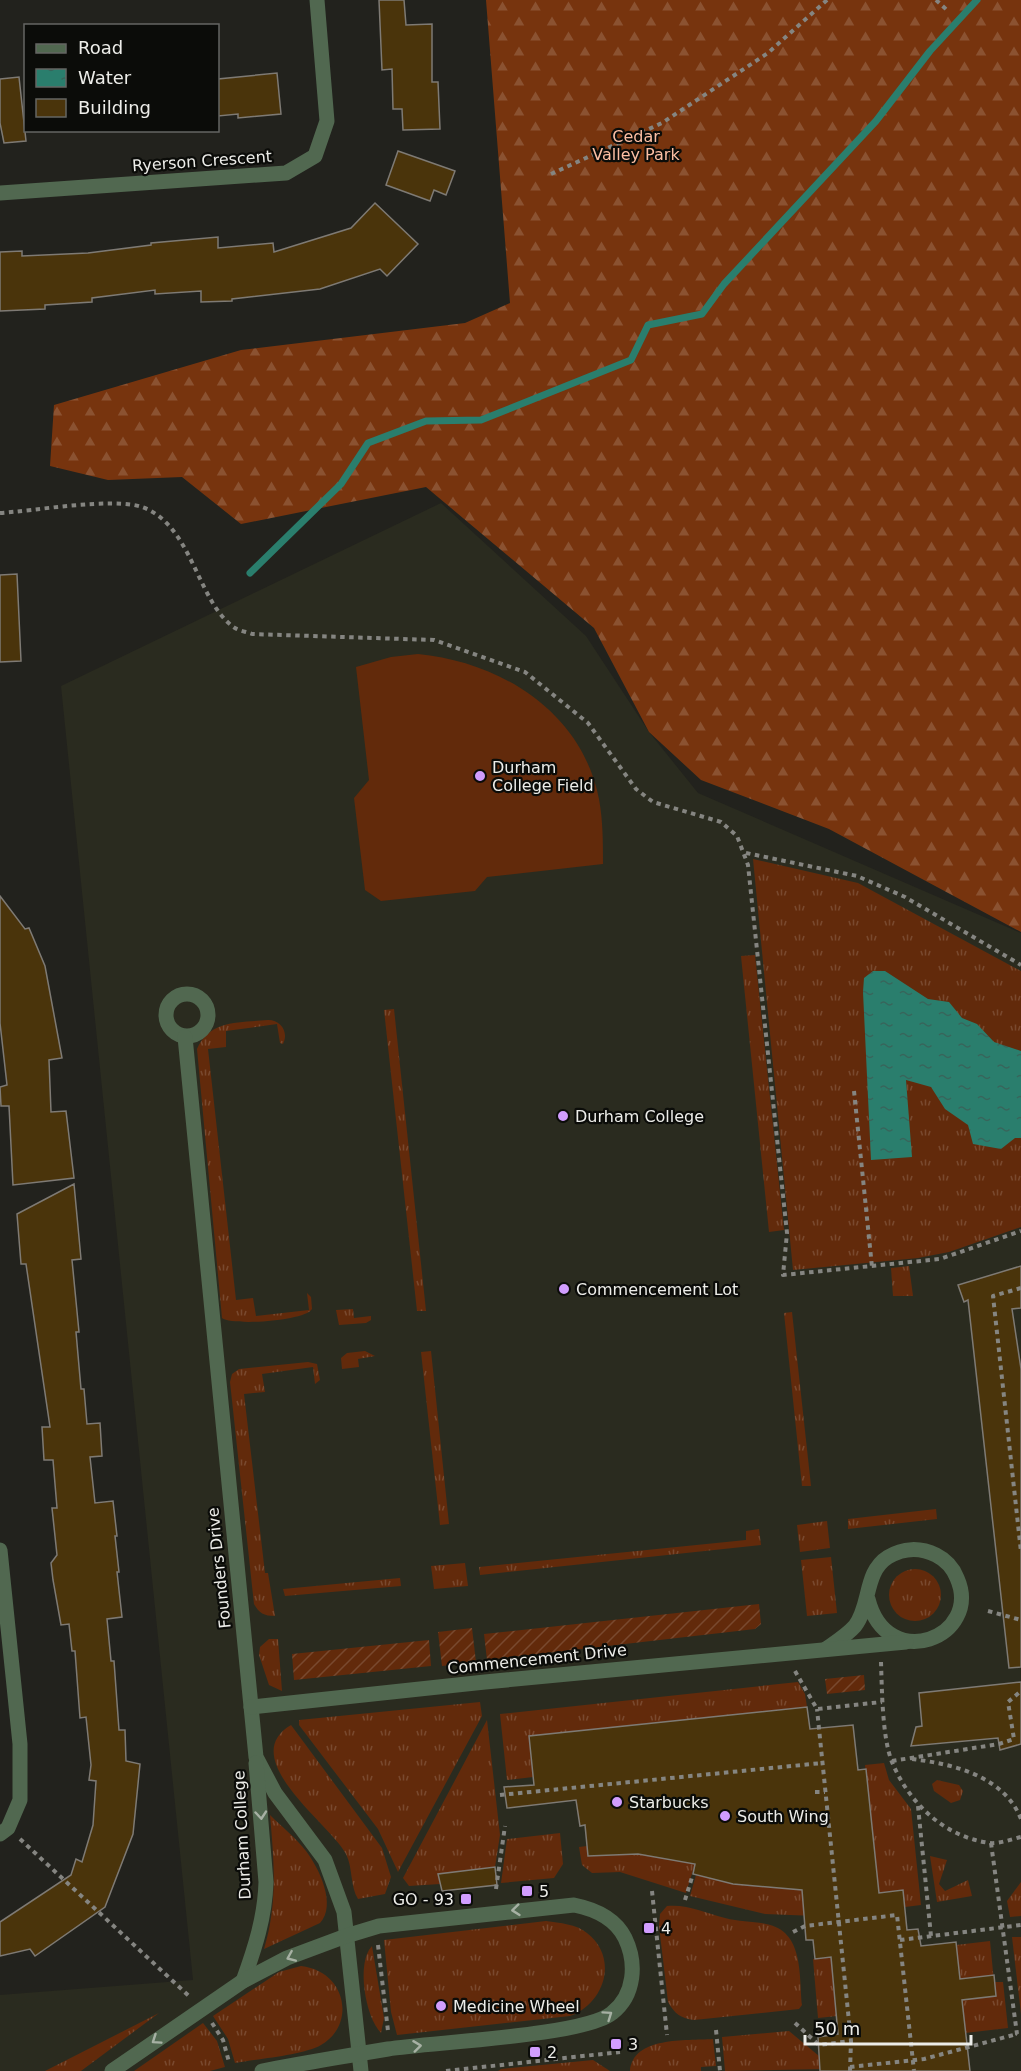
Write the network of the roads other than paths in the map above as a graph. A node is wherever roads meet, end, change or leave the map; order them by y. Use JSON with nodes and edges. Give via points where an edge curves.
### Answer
{"nodes":[{"id":1,"x":317,"y":0,"type":"edge"},
{"id":2,"x":0,"y":193,"type":"edge"},
{"id":3,"x":185,"y":1037,"type":"dead end"},
{"id":4,"x":0,"y":1550,"type":"edge"},
{"id":5,"x":868,"y":1599,"type":"junction"},
{"id":6,"x":906,"y":1642,"type":"junction"},
{"id":7,"x":826,"y":1649,"type":"junction"},
{"id":8,"x":251,"y":1707,"type":"junction"},
{"id":9,"x":256,"y":1757,"type":"junction"},
{"id":10,"x":4,"y":1831,"type":"edge"},
{"id":11,"x":346,"y":1936,"type":"junction"},
{"id":12,"x":243,"y":1981,"type":"junction"},
{"id":13,"x":360,"y":2055,"type":"junction"},
{"id":14,"x":112,"y":2071,"type":"edge"},
{"id":15,"x":262,"y":2071,"type":"edge"},
{"id":16,"x":361,"y":2071,"type":"edge"}],
"edges":[{"from":1,"to":2,"type":"street","name":"Ryerson Crescent","via":[[327,121],[315,156],[286,173]]},
{"from":3,"to":8,"type":"street","name":"Founders Drive"},
{"from":4,"to":10,"type":"street","via":[[20,1744],[20,1800]]},
{"from":5,"to":6,"type":"street","via":[[880,1627]]},
{"from":5,"to":6,"type":"street","name":"Commencement Drive","via":[[875,1570],[900,1551],[915,1549],[944,1559],[960,1585],[957,1615],[937,1637]]},
{"from":5,"to":7,"type":"street","name":"Commencement Drive","via":[[856,1625]]},
{"from":6,"to":7,"type":"street","name":"Commencement Drive"},
{"from":7,"to":8,"type":"street","name":"Commencement Drive"},
{"from":8,"to":9,"type":"street","name":"Founders Drive"},
{"from":9,"to":11,"type":"street","name":"Founders Drive","via":[[275,1793],[325,1860],[344,1912]]},
{"from":9,"to":12,"type":"street","name":"Durham College","one_way":true,"via":[[265,1902]]},
{"from":11,"to":12,"type":"street","one_way":true,"via":[[287,1958]]},
{"from":11,"to":13,"type":"street","name":"Founders Drive"},
{"from":13,"to":11,"type":"street","one_way":true,"via":[[600,2021],[624,2002],[633,1967],[621,1931],[593,1909],[574,1905],[379,1926]]},
{"from":12,"to":14,"type":"street","one_way":true},
{"from":13,"to":15,"type":"street"},
{"from":13,"to":16,"type":"street","name":"Founders Drive"}]}
